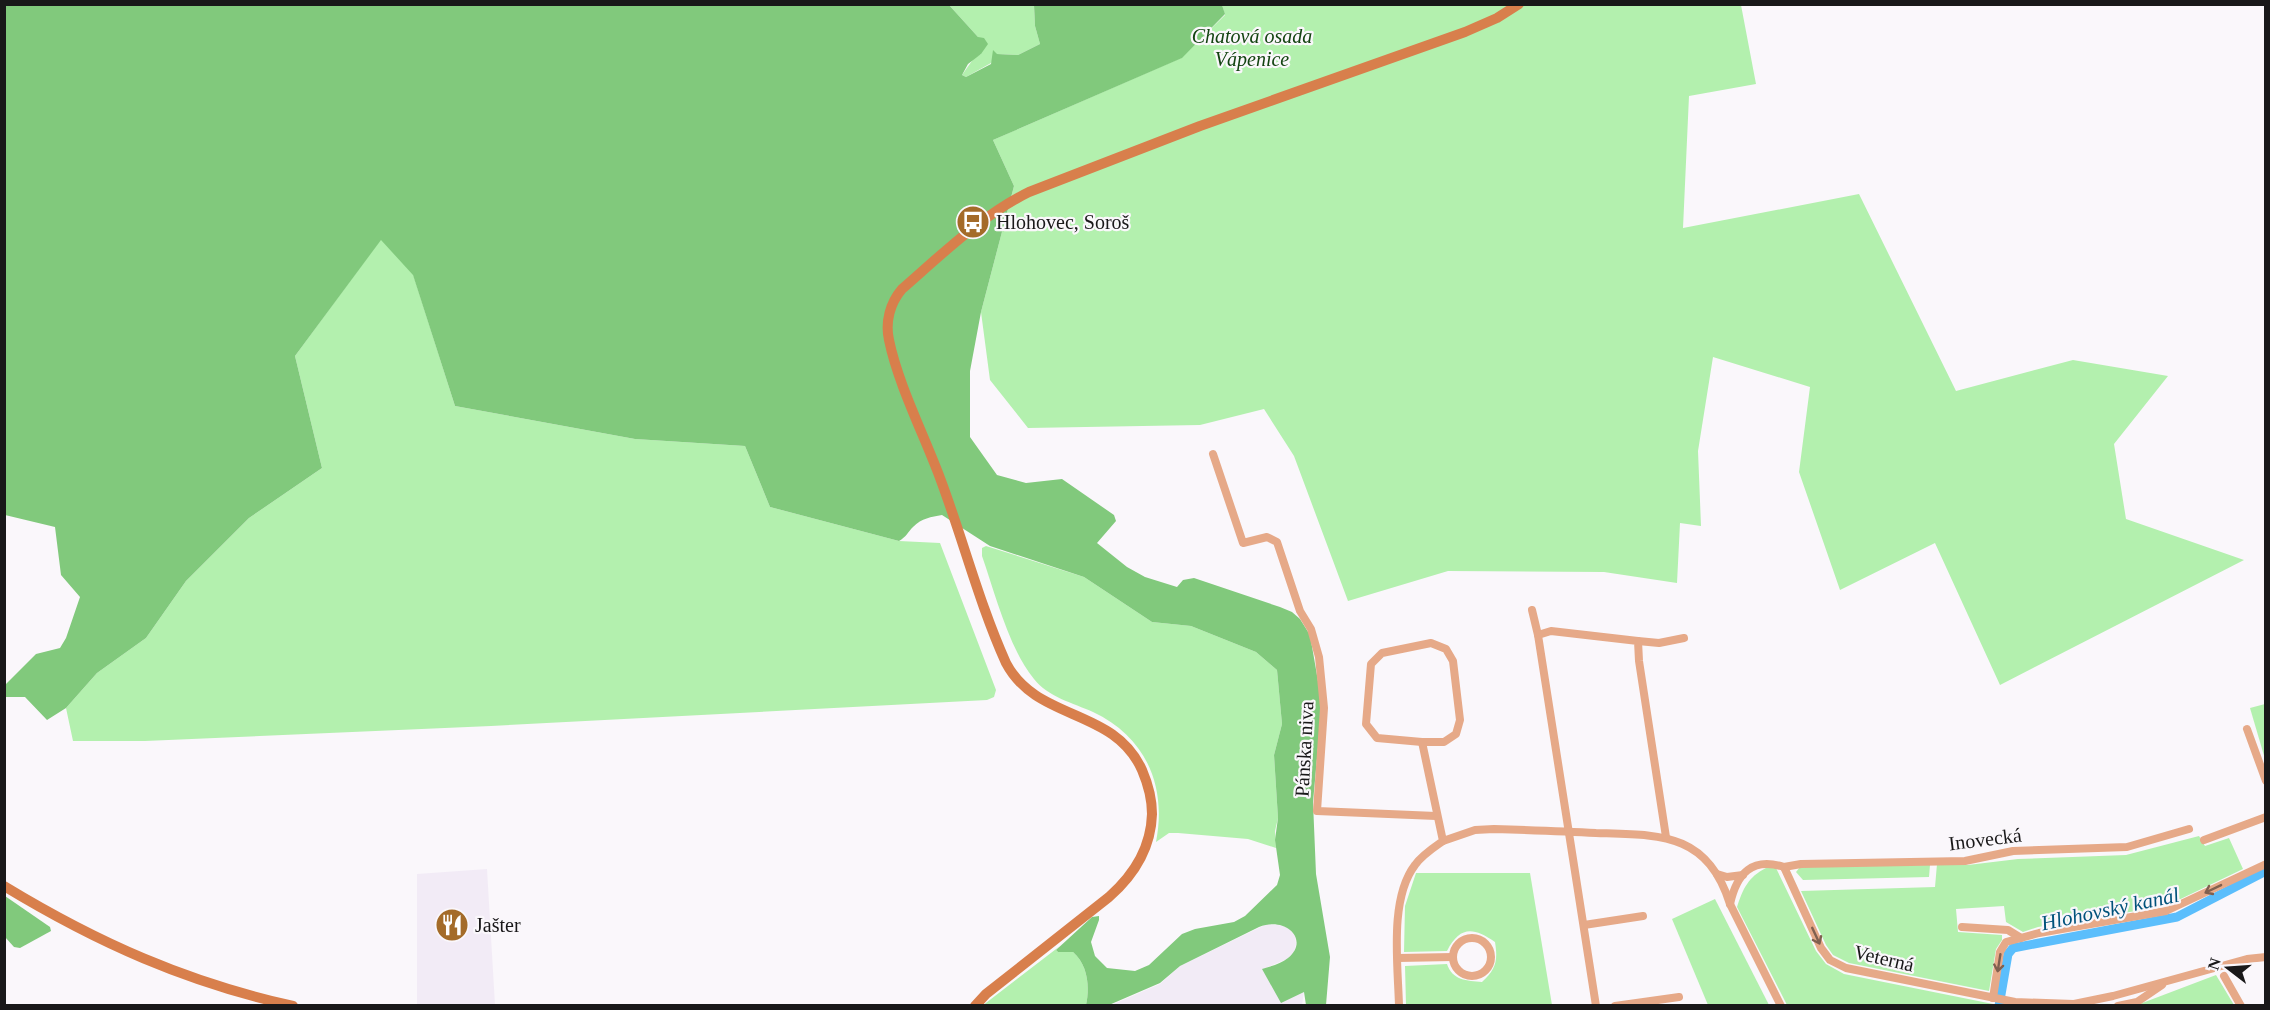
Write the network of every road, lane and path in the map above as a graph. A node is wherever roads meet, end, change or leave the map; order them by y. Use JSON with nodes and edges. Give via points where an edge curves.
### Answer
{"nodes":[{"id":1,"x":1519,"y":4,"type":"edge"},
{"id":2,"x":1213,"y":454,"type":"dead end"},
{"id":3,"x":1532,"y":610,"type":"dead end"},
{"id":4,"x":1538,"y":635,"type":"junction"},
{"id":5,"x":1684,"y":638,"type":"dead end"},
{"id":6,"x":1638,"y":641,"type":"junction"},
{"id":7,"x":2247,"y":729,"type":"dead end"},
{"id":8,"x":1422,"y":742,"type":"junction"},
{"id":9,"x":2265,"y":781,"type":"edge"},
{"id":10,"x":1436,"y":816,"type":"junction"},
{"id":11,"x":2265,"y":817,"type":"edge"},
{"id":12,"x":2189,"y":829,"type":"dead end"},
{"id":13,"x":1569,"y":831,"type":"junction"},
{"id":14,"x":1666,"y":837,"type":"junction"},
{"id":15,"x":2204,"y":840,"type":"dead end"},
{"id":16,"x":1443,"y":841,"type":"junction"},
{"id":17,"x":2265,"y":864,"type":"edge"},
{"id":18,"x":1784,"y":867,"type":"junction"},
{"id":19,"x":1717,"y":874,"type":"junction"},
{"id":20,"x":1743,"y":875,"type":"junction"},
{"id":21,"x":4,"y":886,"type":"edge"},
{"id":22,"x":1731,"y":904,"type":"junction"},
{"id":23,"x":1643,"y":916,"type":"dead end"},
{"id":24,"x":1584,"y":925,"type":"junction"},
{"id":25,"x":1962,"y":927,"type":"dead end"},
{"id":26,"x":2021,"y":938,"type":"junction"},
{"id":27,"x":1453,"y":957,"type":"junction"},
{"id":28,"x":2265,"y":957,"type":"edge"},
{"id":29,"x":1398,"y":958,"type":"junction"},
{"id":30,"x":2224,"y":976,"type":"dead end"},
{"id":31,"x":2168,"y":981,"type":"junction"},
{"id":32,"x":1679,"y":997,"type":"dead end"},
{"id":33,"x":1993,"y":998,"type":"junction"},
{"id":34,"x":2015,"y":1004,"type":"edge"},
{"id":35,"x":293,"y":1005,"type":"edge"},
{"id":36,"x":975,"y":1005,"type":"edge"},
{"id":37,"x":1399,"y":1005,"type":"edge"},
{"id":38,"x":1596,"y":1005,"type":"edge"},
{"id":39,"x":1615,"y":1005,"type":"edge"},
{"id":40,"x":1781,"y":1005,"type":"edge"},
{"id":41,"x":2118,"y":1005,"type":"edge"},
{"id":42,"x":2241,"y":1005,"type":"edge"}],
"edges":[{"from":1,"to":36,"type":"main road","via":[[1466,32],[1200,126],[1029,192],[981,223],[907,284],[893,301],[888,331],[896,364],[1006,663],[1016,680],[1038,698],[1098,724],[1121,740],[1140,765],[1151,797],[1149,837],[1128,879]]},
{"from":2,"to":10,"type":"street","name":"Pánska niva","via":[[1243,543],[1267,537],[1277,542],[1300,611],[1313,636],[1323,690],[1317,810]]},
{"from":3,"to":4,"type":"street"},
{"from":4,"to":6,"type":"street","via":[[1551,631]]},
{"from":4,"to":13,"type":"street"},
{"from":5,"to":6,"type":"street","via":[[1659,643]]},
{"from":6,"to":14,"type":"street"},
{"from":7,"to":9,"type":"street"},
{"from":8,"to":8,"type":"street","via":[[1444,742],[1456,734],[1460,720],[1453,662],[1446,649],[1431,643],[1382,653],[1371,664],[1366,724],[1377,738]]},
{"from":8,"to":10,"type":"street"},
{"from":10,"to":16,"type":"street"},
{"from":11,"to":15,"type":"street"},
{"from":12,"to":18,"type":"street","name":"Inovecká","via":[[2127,847],[2013,851],[1965,861]]},
{"from":13,"to":14,"type":"street"},
{"from":13,"to":16,"type":"street","via":[[1476,830]]},
{"from":13,"to":24,"type":"street"},
{"from":14,"to":19,"type":"street","via":[[1695,850]]},
{"from":16,"to":29,"type":"street","via":[[1414,865],[1405,883],[1399,905]]},
{"from":17,"to":26,"type":"street","one_way":true,"via":[[2166,911]]},
{"from":18,"to":20,"type":"street","via":[[1769,862],[1754,865]]},
{"from":18,"to":33,"type":"street","name":"Veterná","one_way":true,"via":[[1830,960],[1846,968]]},
{"from":19,"to":20,"type":"street"},
{"from":19,"to":22,"type":"street"},
{"from":20,"to":22,"type":"street"},
{"from":21,"to":35,"type":"main road","via":[[71,926],[162,968]]},
{"from":22,"to":40,"type":"street"},
{"from":23,"to":24,"type":"street"},
{"from":24,"to":38,"type":"street"},
{"from":25,"to":26,"type":"street","via":[[2008,930]]},
{"from":26,"to":33,"type":"street","one_way":true,"via":[[2006,942],[2000,951]]},
{"from":27,"to":27,"type":"street","via":[[1462,941],[1473,938],[1484,942],[1491,952],[1486,970],[1474,976],[1462,973]]},
{"from":27,"to":29,"type":"street"},
{"from":28,"to":31,"type":"street"},
{"from":29,"to":37,"type":"street"},
{"from":30,"to":42,"type":"street"},
{"from":31,"to":34,"type":"street","via":[[2074,1004]]},
{"from":31,"to":41,"type":"street","via":[[2137,1002]]},
{"from":32,"to":39,"type":"street"},
{"from":33,"to":34,"type":"street"}]}
